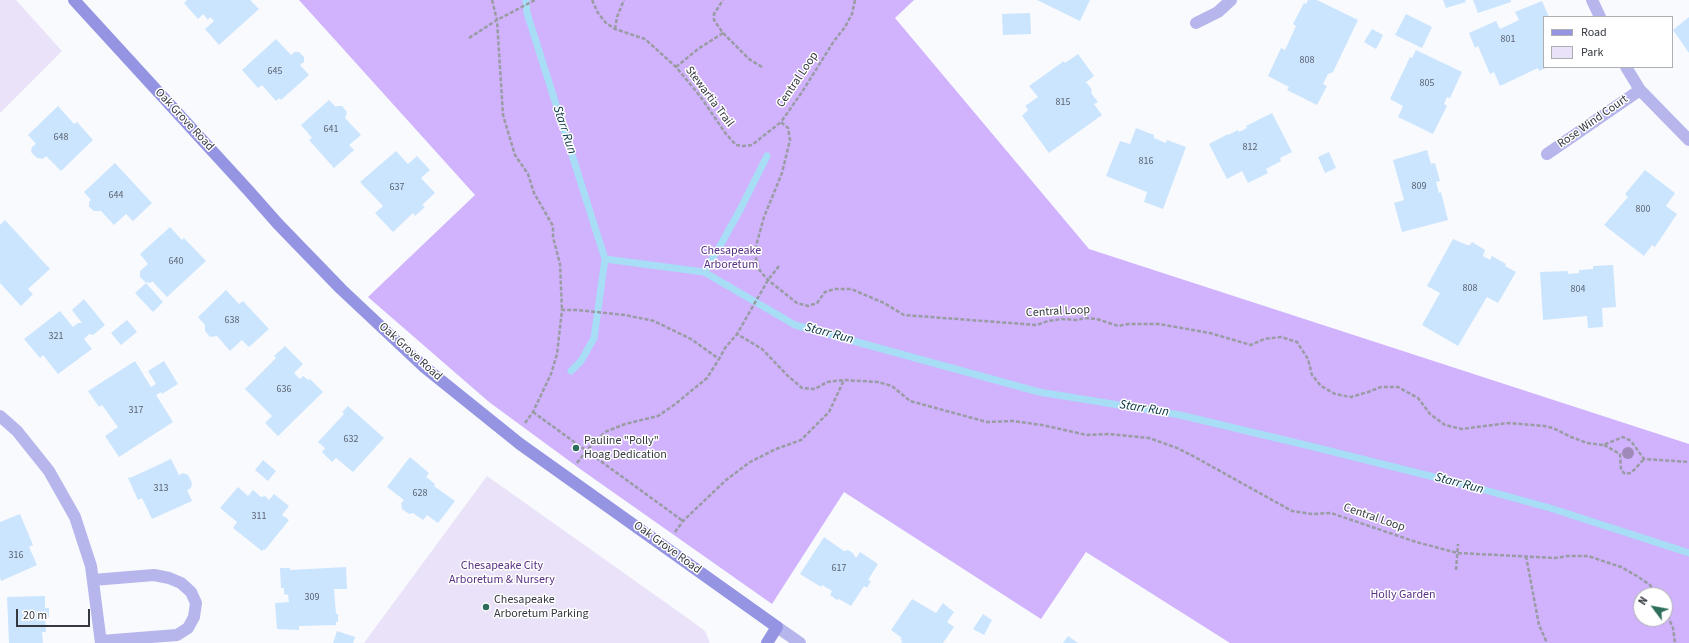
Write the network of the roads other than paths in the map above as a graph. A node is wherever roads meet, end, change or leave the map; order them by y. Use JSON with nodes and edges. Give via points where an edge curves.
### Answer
{"nodes":[{"id":1,"x":74,"y":0,"type":"edge"},
{"id":2,"x":1231,"y":0,"type":"edge"},
{"id":3,"x":1592,"y":0,"type":"edge"},
{"id":4,"x":1600,"y":16,"type":"edge"},
{"id":5,"x":1196,"y":23,"type":"dead end"},
{"id":6,"x":1627,"y":68,"type":"edge"},
{"id":7,"x":1640,"y":90,"type":"junction"},
{"id":8,"x":1689,"y":140,"type":"edge"},
{"id":9,"x":1547,"y":154,"type":"dead end"},
{"id":10,"x":0,"y":416,"type":"edge"},
{"id":11,"x":93,"y":580,"type":"junction"},
{"id":12,"x":777,"y":627,"type":"junction"},
{"id":13,"x":101,"y":642,"type":"edge"},
{"id":14,"x":767,"y":643,"type":"edge"},
{"id":15,"x":800,"y":643,"type":"edge"}],
"edges":[{"from":1,"to":12,"type":"street","name":"Oak Grove Road","via":[[278,224],[341,289],[423,366],[513,438]]},
{"from":2,"to":5,"type":"street","via":[[1218,12]]},
{"from":3,"to":4,"type":"street"},
{"from":6,"to":7,"type":"street"},
{"from":7,"to":8,"type":"street"},
{"from":7,"to":9,"type":"street","name":"Rose Wind Court"},
{"from":10,"to":11,"type":"street","via":[[17,431],[53,478],[75,516],[92,566]]},
{"from":11,"to":13,"type":"street"},
{"from":11,"to":13,"type":"street","via":[[154,575],[169,578],[181,583],[191,592],[196,603],[194,617],[188,628],[176,635]]},
{"from":12,"to":14,"type":"street"},
{"from":12,"to":15,"type":"street","name":"Oak Grove Road"}]}
